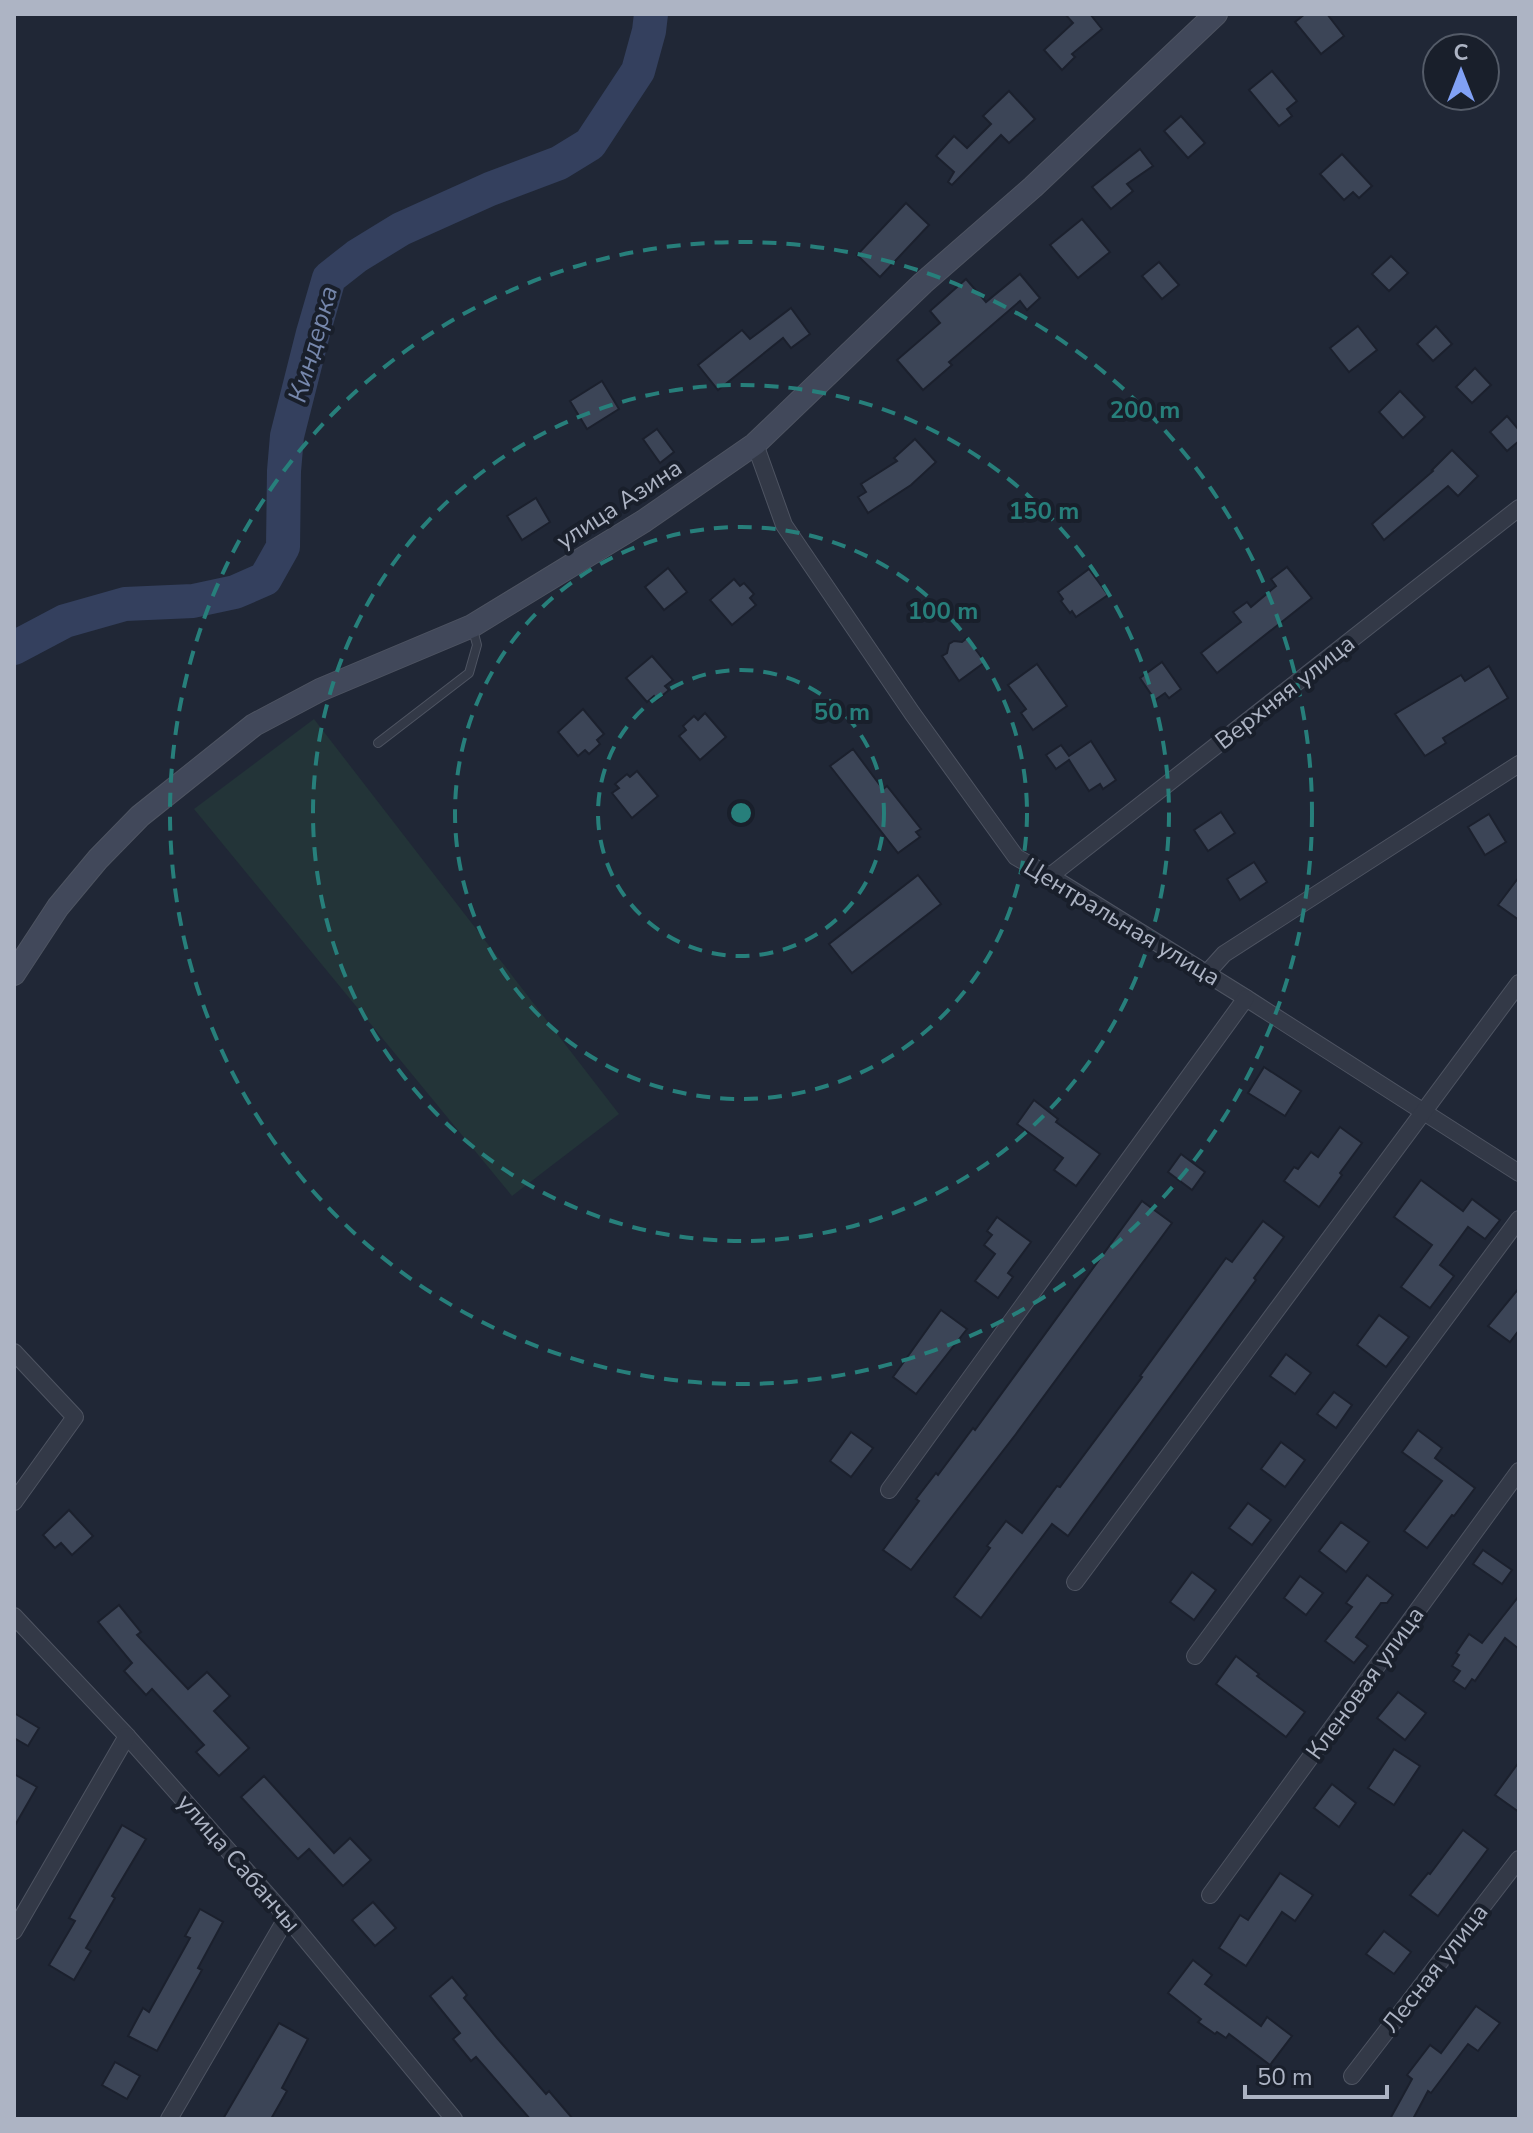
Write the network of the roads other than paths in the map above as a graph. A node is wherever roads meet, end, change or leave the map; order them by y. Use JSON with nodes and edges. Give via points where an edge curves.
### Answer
{"nodes":[{"id":1,"x":1216,"y":14,"type":"edge"},
{"id":2,"x":755,"y":444,"type":"junction"},
{"id":3,"x":1519,"y":508,"type":"edge"},
{"id":4,"x":472,"y":626,"type":"junction"},
{"id":5,"x":378,"y":743,"type":"dead end"},
{"id":6,"x":1519,"y":764,"type":"edge"},
{"id":7,"x":1050,"y":876,"type":"junction"},
{"id":8,"x":14,"y":974,"type":"edge"},
{"id":9,"x":1206,"y":974,"type":"junction"},
{"id":10,"x":1519,"y":983,"type":"edge"},
{"id":11,"x":1246,"y":998,"type":"junction"},
{"id":12,"x":1422,"y":1112,"type":"junction"},
{"id":13,"x":1519,"y":1173,"type":"edge"},
{"id":14,"x":1519,"y":1219,"type":"edge"},
{"id":15,"x":14,"y":1352,"type":"edge"},
{"id":16,"x":1519,"y":1471,"type":"edge"},
{"id":17,"x":889,"y":1490,"type":"dead end"},
{"id":18,"x":14,"y":1502,"type":"edge"},
{"id":19,"x":1075,"y":1582,"type":"dead end"},
{"id":20,"x":14,"y":1616,"type":"edge"},
{"id":21,"x":1195,"y":1656,"type":"dead end"},
{"id":22,"x":127,"y":1736,"type":"junction"},
{"id":23,"x":1519,"y":1859,"type":"edge"},
{"id":24,"x":1210,"y":1895,"type":"dead end"},
{"id":25,"x":287,"y":1917,"type":"junction"},
{"id":26,"x":14,"y":1931,"type":"edge"},
{"id":27,"x":1352,"y":2076,"type":"dead end"},
{"id":28,"x":169,"y":2119,"type":"edge"},
{"id":29,"x":454,"y":2119,"type":"edge"}],
"edges":[{"from":1,"to":2,"type":"street","name":"улица Азина"},
{"from":2,"to":4,"type":"street","name":"улица Азина","via":[[644,521]]},
{"from":2,"to":7,"type":"street","name":"Центральная улица","via":[[784,525],[912,713],[1016,857]]},
{"from":3,"to":7,"type":"street","name":"Верхняя улица"},
{"from":4,"to":5,"type":"lane","via":[[477,645],[469,673]]},
{"from":4,"to":8,"type":"street","name":"улица Азина","via":[[320,690],[254,725],[140,816],[98,859]]},
{"from":6,"to":9,"type":"street","via":[[1224,954]]},
{"from":7,"to":9,"type":"street","name":"Центральная улица"},
{"from":9,"to":11,"type":"street","name":"Центральная улица"},
{"from":10,"to":12,"type":"street"},
{"from":11,"to":12,"type":"street","name":"Центральная улица"},
{"from":11,"to":17,"type":"street"},
{"from":12,"to":13,"type":"street","name":"Центральная улица"},
{"from":12,"to":19,"type":"street"},
{"from":14,"to":21,"type":"street"},
{"from":15,"to":18,"type":"street","via":[[75,1417]]},
{"from":16,"to":24,"type":"street","name":"Кленовая улица"},
{"from":20,"to":22,"type":"street","name":"улица Сабанчы"},
{"from":22,"to":25,"type":"street","name":"улица Сабанчы"},
{"from":22,"to":26,"type":"street"},
{"from":23,"to":27,"type":"street","name":"Лесная улица"},
{"from":25,"to":28,"type":"street"},
{"from":25,"to":29,"type":"street","name":"улица Сабанчы"}]}
